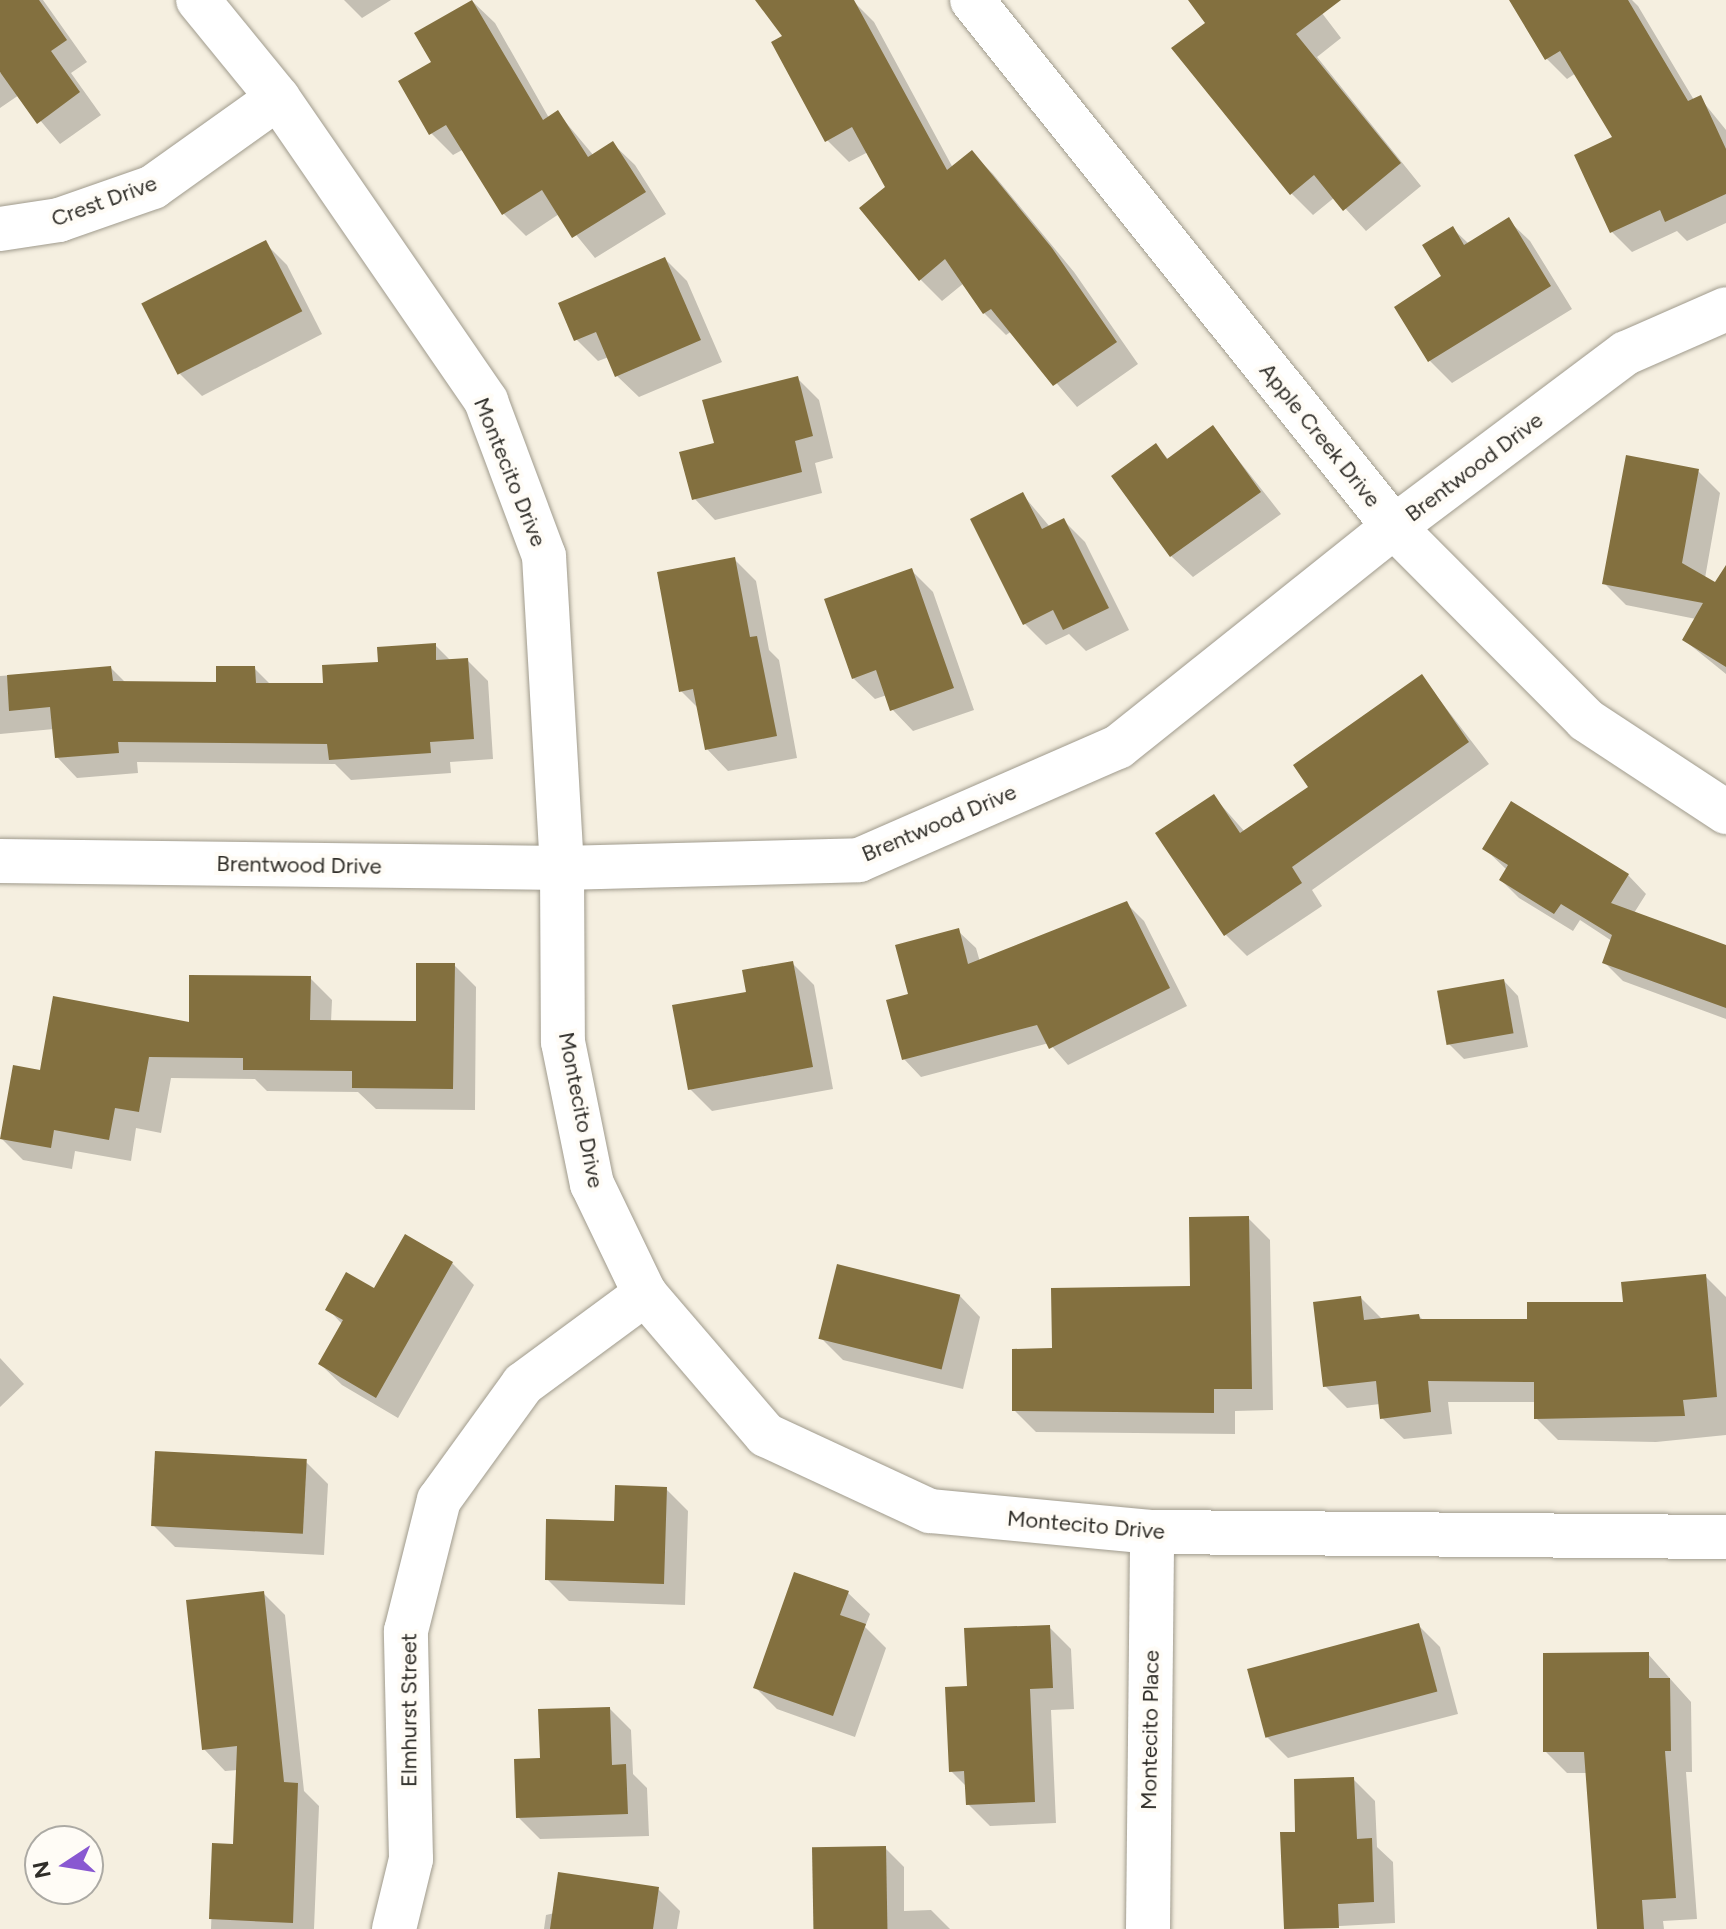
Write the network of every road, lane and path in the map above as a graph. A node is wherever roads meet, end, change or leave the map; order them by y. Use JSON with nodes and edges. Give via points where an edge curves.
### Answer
{"nodes":[{"id":1,"x":198,"y":0,"type":"edge"},
{"id":2,"x":972,"y":0,"type":"edge"},
{"id":3,"x":278,"y":98,"type":"junction"},
{"id":4,"x":0,"y":229,"type":"edge"},
{"id":5,"x":1726,"y":309,"type":"edge"},
{"id":6,"x":1394,"y":527,"type":"junction"},
{"id":7,"x":1726,"y":812,"type":"edge"},
{"id":8,"x":0,"y":861,"type":"edge"},
{"id":9,"x":562,"y":868,"type":"junction"},
{"id":10,"x":645,"y":1294,"type":"junction"},
{"id":11,"x":1152,"y":1532,"type":"junction"},
{"id":12,"x":1726,"y":1537,"type":"edge"},
{"id":13,"x":394,"y":1929,"type":"edge"},
{"id":14,"x":1148,"y":1929,"type":"edge"}],
"edges":[{"from":1,"to":3,"type":"street","name":"Montecito Drive"},
{"from":2,"to":6,"type":"street","name":"Apple Creek Drive"},
{"from":3,"to":4,"type":"street","name":"Crest Drive","via":[[153,187],[59,220]]},
{"from":3,"to":9,"type":"street","name":"Montecito Drive","via":[[486,401],[539,542],[544,556]]},
{"from":5,"to":6,"type":"street","name":"Brentwood Drive","via":[[1626,353]]},
{"from":6,"to":7,"type":"street","name":"Apple Creek Drive","via":[[1586,720]]},
{"from":6,"to":9,"type":"street","name":"Brentwood Drive","via":[[1118,747],[859,860]]},
{"from":8,"to":9,"type":"street","name":"Brentwood Drive"},
{"from":9,"to":10,"type":"street","name":"Montecito Drive","via":[[563,1042],[592,1184]]},
{"from":10,"to":11,"type":"street","name":"Montecito Drive","via":[[766,1435],[793,1448],[930,1511]]},
{"from":10,"to":13,"type":"street","name":"Elmhurst Street","via":[[523,1384],[439,1500],[406,1631],[411,1859]]},
{"from":11,"to":12,"type":"street","name":"Montecito Drive"},
{"from":11,"to":14,"type":"street","name":"Montecito Place"}]}
